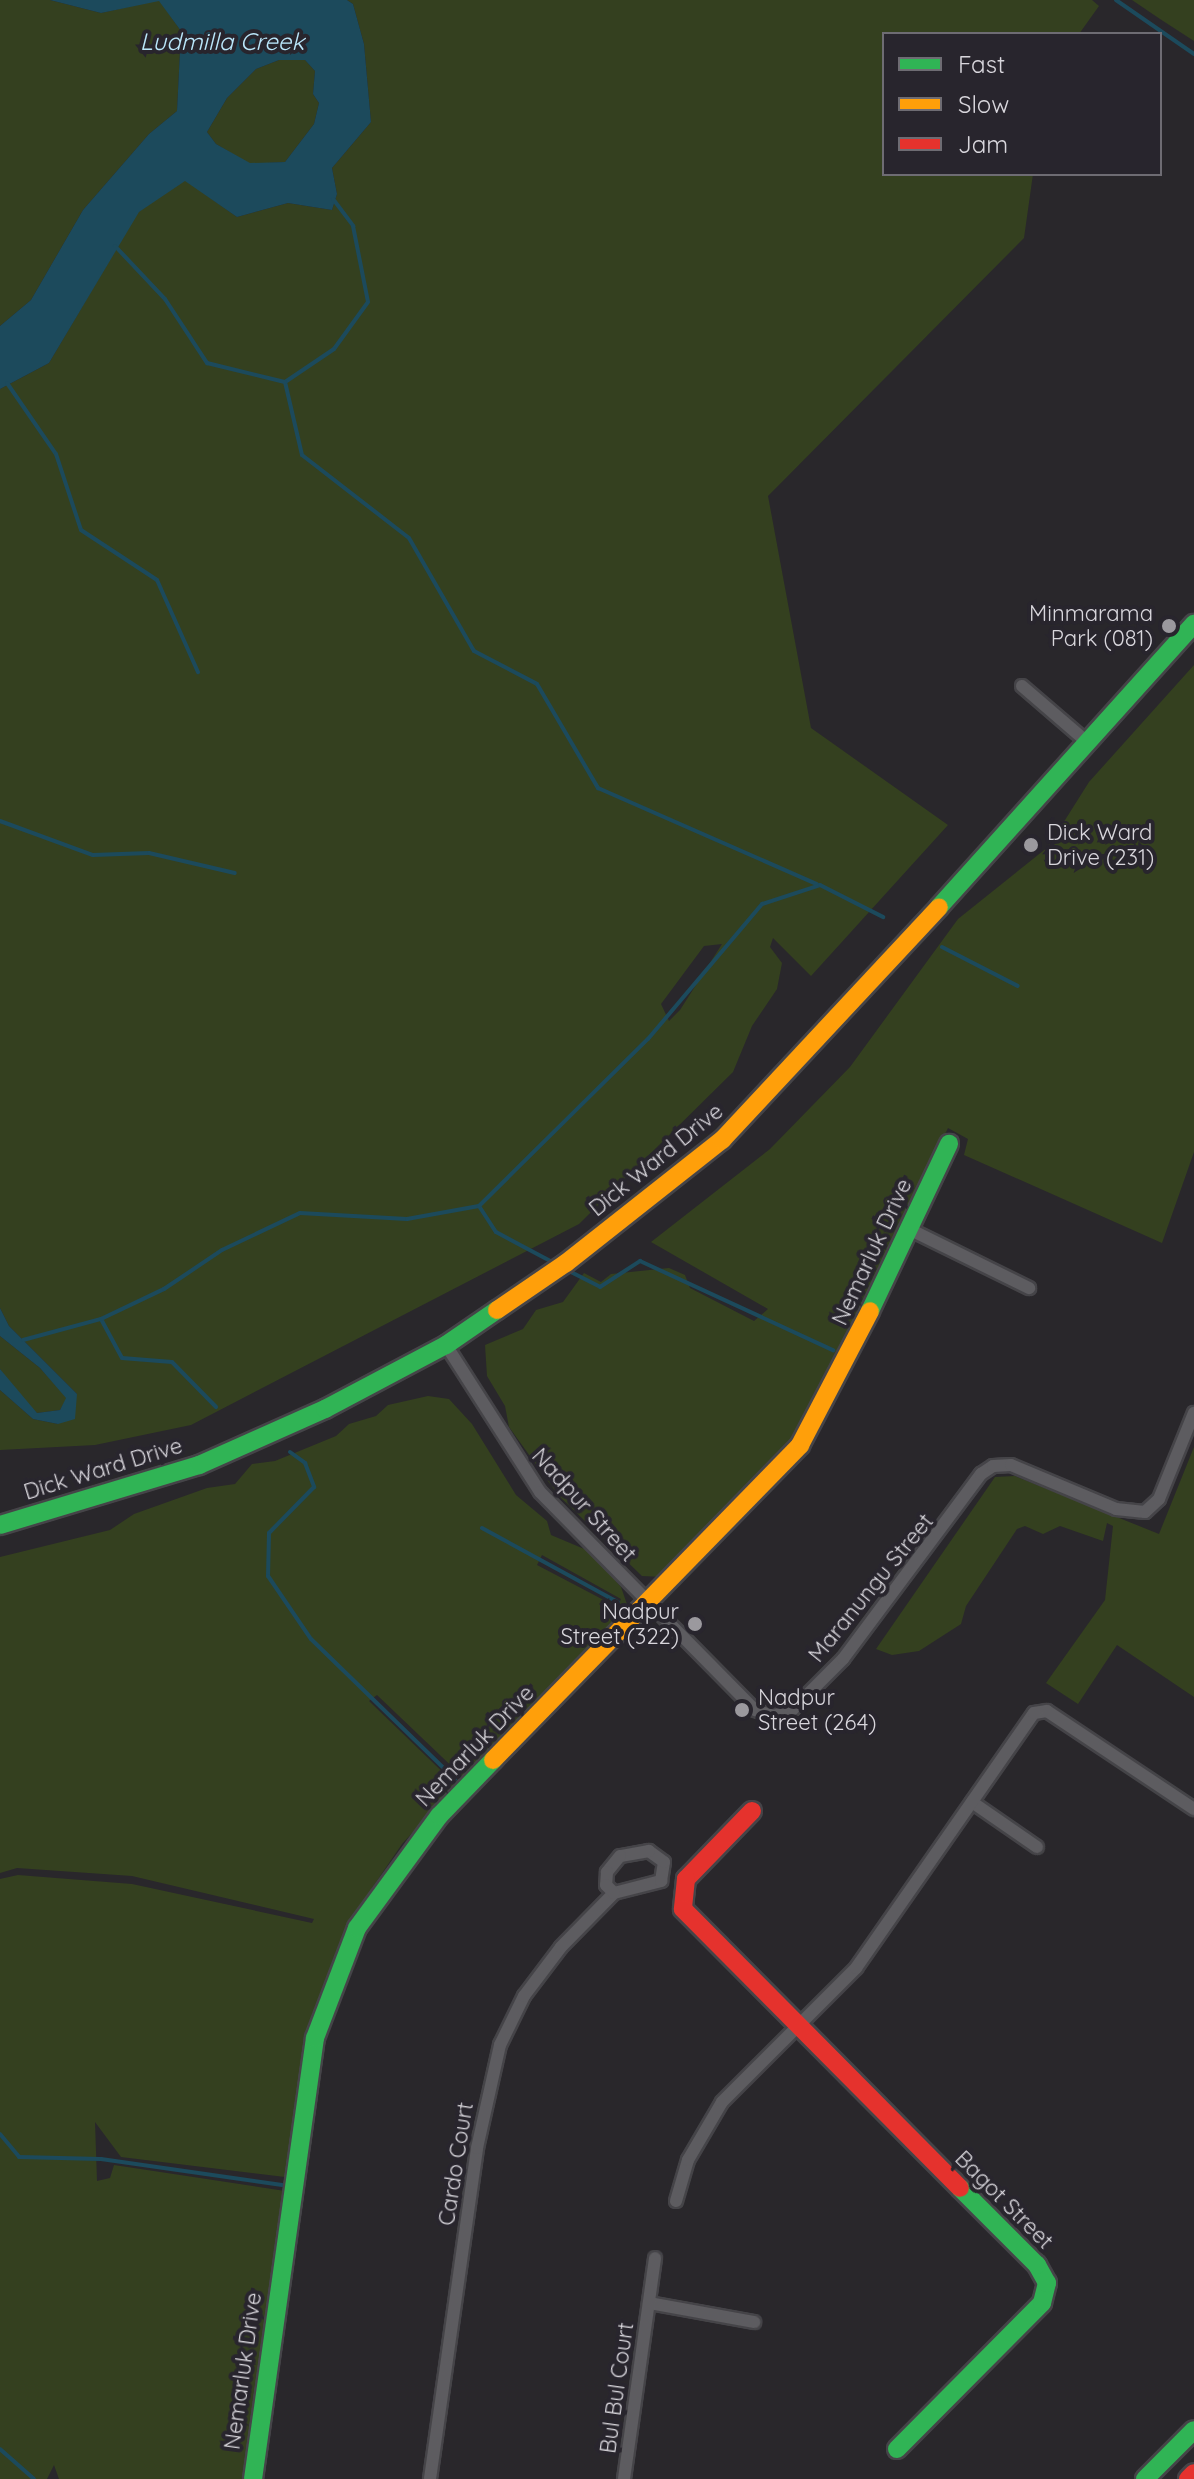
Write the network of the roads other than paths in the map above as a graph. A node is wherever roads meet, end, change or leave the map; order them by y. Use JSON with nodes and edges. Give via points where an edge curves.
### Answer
{"nodes":[{"id":1,"x":1194,"y":624,"type":"edge"},
{"id":2,"x":1022,"y":686,"type":"dead end"},
{"id":3,"x":1087,"y":742,"type":"junction"},
{"id":4,"x":949,"y":1144,"type":"dead end"},
{"id":5,"x":909,"y":1229,"type":"junction"},
{"id":6,"x":1029,"y":1288,"type":"dead end"},
{"id":7,"x":446,"y":1345,"type":"junction"},
{"id":8,"x":1194,"y":1413,"type":"edge"},
{"id":9,"x":0,"y":1525,"type":"edge"},
{"id":10,"x":649,"y":1604,"type":"junction"},
{"id":11,"x":972,"y":1802,"type":"junction"},
{"id":12,"x":1194,"y":1809,"type":"edge"},
{"id":13,"x":752,"y":1811,"type":"dead end"},
{"id":14,"x":1037,"y":1847,"type":"dead end"},
{"id":15,"x":614,"y":1893,"type":"junction"},
{"id":16,"x":798,"y":2027,"type":"junction"},
{"id":17,"x":676,"y":2201,"type":"dead end"},
{"id":18,"x":655,"y":2258,"type":"dead end"},
{"id":19,"x":649,"y":2303,"type":"junction"},
{"id":20,"x":754,"y":2322,"type":"dead end"},
{"id":21,"x":1194,"y":2430,"type":"edge"},
{"id":22,"x":897,"y":2449,"type":"dead end"},
{"id":23,"x":1194,"y":2473,"type":"edge"},
{"id":24,"x":253,"y":2479,"type":"edge"},
{"id":25,"x":430,"y":2479,"type":"edge"},
{"id":26,"x":624,"y":2479,"type":"edge"},
{"id":27,"x":1145,"y":2479,"type":"edge"},
{"id":28,"x":1188,"y":2479,"type":"edge"}],
"edges":[{"from":1,"to":3,"type":"street","name":"Dick Ward Drive"},
{"from":2,"to":3,"type":"street"},
{"from":3,"to":7,"type":"street","name":"Dick Ward Drive","via":[[722,1140],[561,1267]]},
{"from":4,"to":5,"type":"street","name":"Nemarluk Drive"},
{"from":5,"to":6,"type":"street"},
{"from":5,"to":10,"type":"street","name":"Nemarluk Drive","via":[[800,1445]]},
{"from":7,"to":9,"type":"street","name":"Dick Ward Drive","via":[[325,1409],[199,1465]]},
{"from":7,"to":10,"type":"street","name":"Nadpur Street","via":[[540,1492]]},
{"from":8,"to":10,"type":"street","name":"Maranungu Street","via":[[1159,1499],[1145,1512],[1116,1509],[1011,1465],[993,1466],[981,1474],[843,1659],[784,1715],[755,1710]]},
{"from":10,"to":24,"type":"street","name":"Nemarluk Drive","via":[[439,1816],[376,1896],[347,1951],[315,2038]]},
{"from":11,"to":12,"type":"street","via":[[1029,1718],[1042,1710]]},
{"from":11,"to":14,"type":"street"},
{"from":11,"to":16,"type":"street","via":[[856,1968]]},
{"from":13,"to":16,"type":"street","name":"Bagot Street","via":[[686,1879],[680,1901]]},
{"from":15,"to":15,"type":"street","via":[[606,1885],[607,1872],[620,1856],[649,1851],[664,1862],[661,1881]]},
{"from":15,"to":25,"type":"street","name":"Cardo Court","via":[[541,1971],[500,2045],[480,2133]]},
{"from":16,"to":17,"type":"street","via":[[722,2102],[688,2160]]},
{"from":16,"to":22,"type":"street","name":"Bagot Street","via":[[1037,2265],[1047,2283],[1042,2303]]},
{"from":18,"to":19,"type":"street","name":"Bul Bul Court"},
{"from":19,"to":20,"type":"street","name":"Bul Bul Court"},
{"from":19,"to":26,"type":"street","name":"Bul Bul Court"},
{"from":21,"to":27,"type":"street"},
{"from":23,"to":28,"type":"street"}]}
